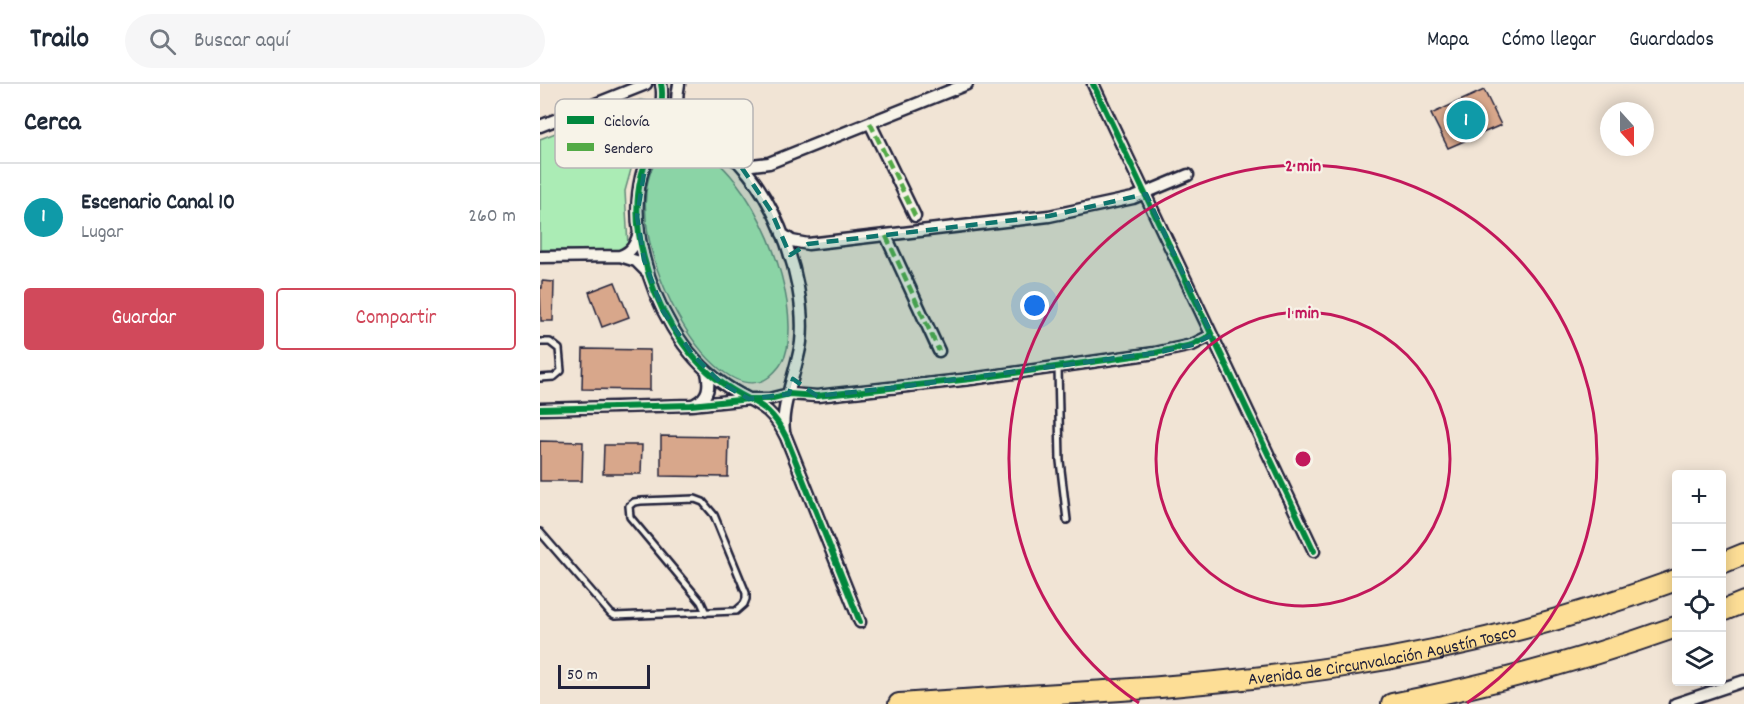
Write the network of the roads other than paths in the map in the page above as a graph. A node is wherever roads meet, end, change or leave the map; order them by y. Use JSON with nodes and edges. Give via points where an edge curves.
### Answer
{"nodes":[{"id":1,"x":646,"y":84,"type":"edge"},
{"id":2,"x":661,"y":84,"type":"edge"},
{"id":3,"x":679,"y":84,"type":"edge"},
{"id":4,"x":967,"y":84,"type":"edge"},
{"id":5,"x":1093,"y":84,"type":"edge"},
{"id":6,"x":608,"y":99,"type":"edge"},
{"id":7,"x":660,"y":99,"type":"edge"},
{"id":8,"x":678,"y":99,"type":"edge"},
{"id":9,"x":555,"y":120,"type":"edge"},
{"id":10,"x":870,"y":123,"type":"junction"},
{"id":11,"x":540,"y":126,"type":"edge"},
{"id":12,"x":769,"y":163,"type":"junction"},
{"id":13,"x":753,"y":165,"type":"edge"},
{"id":14,"x":644,"y":168,"type":"edge"},
{"id":15,"x":742,"y":168,"type":"edge"},
{"id":16,"x":1188,"y":175,"type":"dead end"},
{"id":17,"x":1146,"y":194,"type":"junction"},
{"id":18,"x":762,"y":195,"type":"junction"},
{"id":19,"x":915,"y":216,"type":"dead end"},
{"id":20,"x":639,"y":233,"type":"junction"},
{"id":21,"x":782,"y":234,"type":"junction"},
{"id":22,"x":885,"y":236,"type":"junction"},
{"id":23,"x":808,"y":244,"type":"junction"},
{"id":24,"x":620,"y":256,"type":"junction"},
{"id":25,"x":540,"y":257,"type":"edge"},
{"id":26,"x":793,"y":269,"type":"junction"},
{"id":27,"x":649,"y":275,"type":"junction"},
{"id":28,"x":1212,"y":335,"type":"junction"},
{"id":29,"x":540,"y":342,"type":"edge"},
{"id":30,"x":939,"y":351,"type":"dead end"},
{"id":31,"x":1058,"y":367,"type":"junction"},
{"id":32,"x":796,"y":370,"type":"junction"},
{"id":33,"x":707,"y":372,"type":"junction"},
{"id":34,"x":540,"y":378,"type":"edge"},
{"id":35,"x":789,"y":394,"type":"junction"},
{"id":36,"x":817,"y":396,"type":"junction"},
{"id":37,"x":749,"y":399,"type":"junction"},
{"id":38,"x":691,"y":405,"type":"junction"},
{"id":39,"x":540,"y":409,"type":"edge"},
{"id":40,"x":786,"y":437,"type":"junction"},
{"id":41,"x":1067,"y":520,"type":"dead end"},
{"id":42,"x":540,"y":532,"type":"edge"},
{"id":43,"x":1314,"y":551,"type":"dead end"},
{"id":44,"x":1744,"y":554,"type":"edge"},
{"id":45,"x":1726,"y":561,"type":"edge"},
{"id":46,"x":1672,"y":582,"type":"edge"},
{"id":47,"x":1744,"y":602,"type":"edge"},
{"id":48,"x":1726,"y":609,"type":"edge"},
{"id":49,"x":705,"y":613,"type":"junction"},
{"id":50,"x":860,"y":622,"type":"dead end"},
{"id":51,"x":1672,"y":629,"type":"edge"},
{"id":52,"x":1744,"y":681,"type":"edge"},
{"id":53,"x":899,"y":704,"type":"edge"},
{"id":54,"x":1392,"y":704,"type":"edge"},
{"id":55,"x":1675,"y":704,"type":"edge"}],
"edges":[{"from":1,"to":6,"type":"street"},
{"from":2,"to":7,"type":"street"},
{"from":3,"to":8,"type":"street"},
{"from":4,"to":10,"type":"street"},
{"from":5,"to":17,"type":"street"},
{"from":9,"to":11,"type":"street"},
{"from":10,"to":12,"type":"street"},
{"from":10,"to":19,"type":"street"},
{"from":12,"to":13,"type":"street"},
{"from":12,"to":18,"type":"street","via":[[759,174]]},
{"from":14,"to":20,"type":"street","via":[[637,216]]},
{"from":15,"to":18,"type":"street"},
{"from":16,"to":17,"type":"street"},
{"from":17,"to":22,"type":"street","via":[[1049,216]]},
{"from":17,"to":28,"type":"street"},
{"from":18,"to":21,"type":"street"},
{"from":20,"to":24,"type":"street","via":[[631,251]]},
{"from":20,"to":27,"type":"street"},
{"from":21,"to":23,"type":"street"},
{"from":21,"to":26,"type":"street"},
{"from":22,"to":23,"type":"street"},
{"from":22,"to":30,"type":"street"},
{"from":23,"to":26,"type":"street","via":[[794,257]]},
{"from":24,"to":25,"type":"street"},
{"from":24,"to":27,"type":"street","via":[[636,261]]},
{"from":26,"to":32,"type":"street","via":[[802,326]]},
{"from":27,"to":33,"type":"street","via":[[673,328]]},
{"from":28,"to":31,"type":"street","via":[[1182,348]]},
{"from":28,"to":43,"type":"street"},
{"from":29,"to":34,"type":"lane","via":[[550,342],[560,349],[561,371],[554,378]]},
{"from":31,"to":36,"type":"street"},
{"from":31,"to":41,"type":"lane","via":[[1060,461]]},
{"from":32,"to":35,"type":"street"},
{"from":32,"to":36,"type":"street","via":[[802,387]]},
{"from":33,"to":37,"type":"street"},
{"from":33,"to":38,"type":"street","via":[[705,397]]},
{"from":35,"to":36,"type":"street"},
{"from":35,"to":37,"type":"street"},
{"from":35,"to":40,"type":"street","via":[[783,422]]},
{"from":37,"to":38,"type":"street"},
{"from":37,"to":40,"type":"street","via":[[775,417]]},
{"from":38,"to":39,"type":"street"},
{"from":40,"to":50,"type":"street"},
{"from":42,"to":49,"type":"lane","via":[[615,616]]},
{"from":44,"to":45,"type":"highway"},
{"from":46,"to":53,"type":"highway","name":"Avenida de Circunvalación Agustín Tosco","via":[[1512,631],[1340,667],[1186,685]]},
{"from":47,"to":48,"type":"highway"},
{"from":49,"to":49,"type":"lane","via":[[701,602],[630,517],[629,506],[634,502],[695,499],[714,515],[746,600],[736,610]]},
{"from":51,"to":54,"type":"highway","via":[[1519,676]]},
{"from":52,"to":55,"type":"street"}]}
